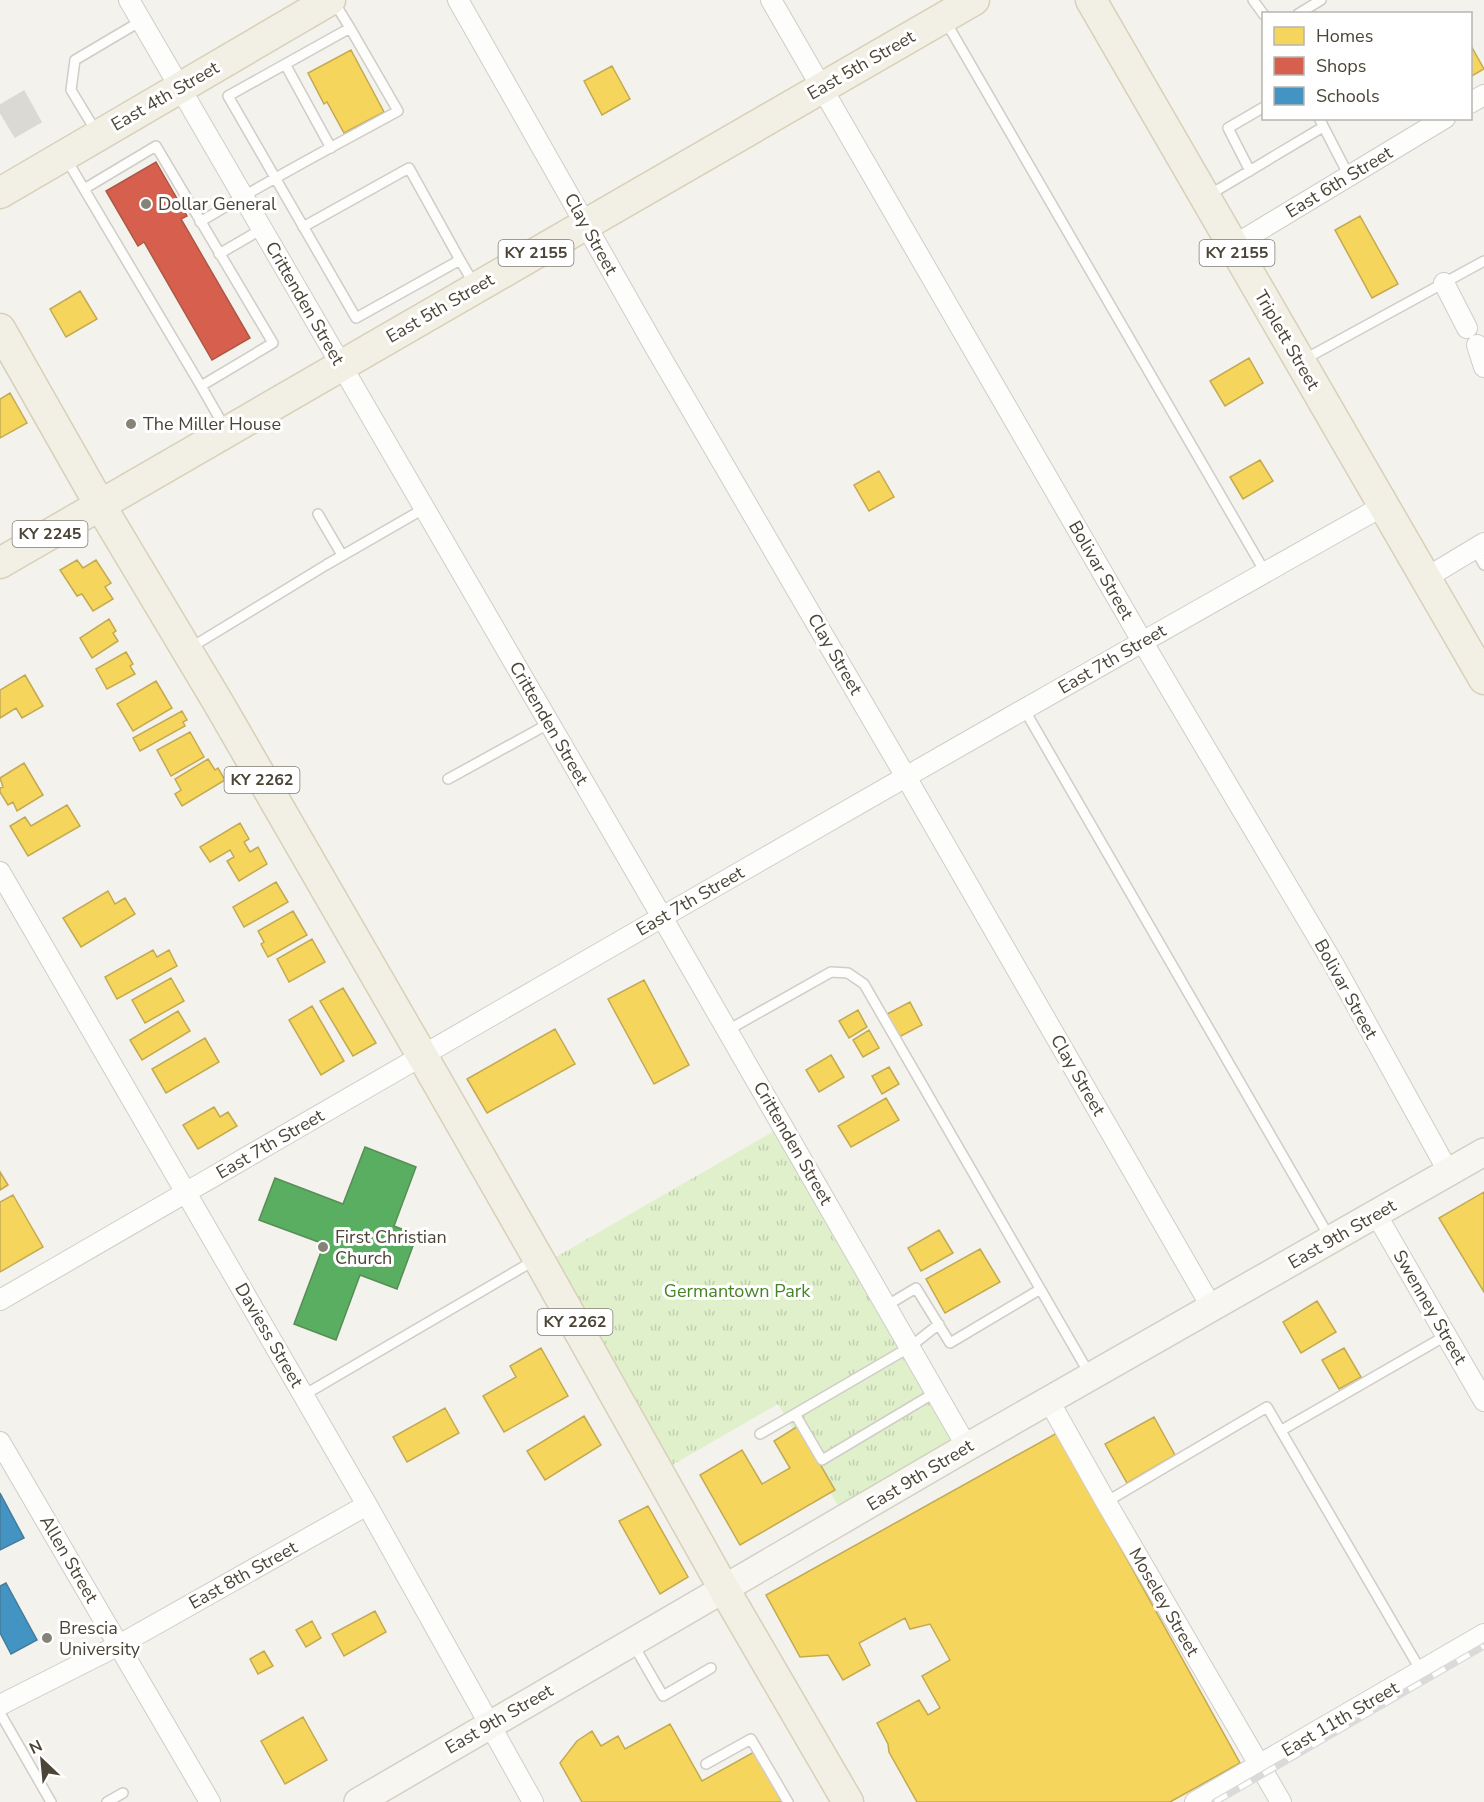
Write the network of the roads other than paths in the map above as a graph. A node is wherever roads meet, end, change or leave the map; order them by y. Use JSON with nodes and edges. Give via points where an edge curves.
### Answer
{"nodes":[{"id":1,"x":129,"y":0,"type":"edge"},
{"id":2,"x":331,"y":0,"type":"edge"},
{"id":3,"x":458,"y":0,"type":"edge"},
{"id":4,"x":771,"y":0,"type":"edge"},
{"id":5,"x":974,"y":0,"type":"edge"},
{"id":6,"x":1091,"y":0,"type":"edge"},
{"id":7,"x":1253,"y":0,"type":"edge"},
{"id":8,"x":1321,"y":0,"type":"edge"},
{"id":9,"x":1301,"y":12,"type":"edge"},
{"id":10,"x":1262,"y":14,"type":"edge"},
{"id":11,"x":943,"y":18,"type":"junction"},
{"id":12,"x":141,"y":21,"type":"junction"},
{"id":13,"x":350,"y":28,"type":"junction"},
{"id":14,"x":285,"y":64,"type":"junction"},
{"id":15,"x":822,"y":87,"type":"junction"},
{"id":16,"x":180,"y":88,"type":"junction"},
{"id":17,"x":1262,"y":108,"type":"edge"},
{"id":18,"x":1442,"y":120,"type":"edge"},
{"id":19,"x":1321,"y":123,"type":"edge"},
{"id":20,"x":99,"y":135,"type":"junction"},
{"id":21,"x":331,"y":148,"type":"junction"},
{"id":22,"x":64,"y":155,"type":"junction"},
{"id":23,"x":1250,"y":171,"type":"junction"},
{"id":24,"x":1349,"y":176,"type":"junction"},
{"id":25,"x":275,"y":178,"type":"junction"},
{"id":26,"x":84,"y":189,"type":"junction"},
{"id":27,"x":0,"y":193,"type":"edge"},
{"id":28,"x":243,"y":196,"type":"junction"},
{"id":29,"x":1205,"y":197,"type":"junction"},
{"id":30,"x":200,"y":222,"type":"junction"},
{"id":31,"x":586,"y":224,"type":"junction"},
{"id":32,"x":303,"y":227,"type":"junction"},
{"id":33,"x":262,"y":229,"type":"junction"},
{"id":34,"x":1233,"y":246,"type":"junction"},
{"id":35,"x":219,"y":254,"type":"junction"},
{"id":36,"x":460,"y":260,"type":"junction"},
{"id":37,"x":1484,"y":261,"type":"edge"},
{"id":38,"x":1444,"y":283,"type":"junction"},
{"id":39,"x":476,"y":288,"type":"junction"},
{"id":40,"x":0,"y":330,"type":"edge"},
{"id":41,"x":1300,"y":362,"type":"junction"},
{"id":42,"x":341,"y":365,"type":"junction"},
{"id":43,"x":1484,"y":367,"type":"edge"},
{"id":44,"x":201,"y":386,"type":"junction"},
{"id":45,"x":228,"y":433,"type":"junction"},
{"id":46,"x":100,"y":505,"type":"junction"},
{"id":47,"x":1383,"y":506,"type":"junction"},
{"id":48,"x":425,"y":508,"type":"junction"},
{"id":49,"x":318,"y":514,"type":"dead end"},
{"id":50,"x":1481,"y":552,"type":"edge"},
{"id":51,"x":342,"y":555,"type":"junction"},
{"id":52,"x":0,"y":563,"type":"edge"},
{"id":53,"x":1265,"y":572,"type":"junction"},
{"id":54,"x":1426,"y":579,"type":"junction"},
{"id":55,"x":1142,"y":641,"type":"junction"},
{"id":56,"x":187,"y":650,"type":"junction"},
{"id":57,"x":1484,"y":679,"type":"edge"},
{"id":58,"x":1024,"y":709,"type":"junction"},
{"id":59,"x":550,"y":723,"type":"junction"},
{"id":60,"x":906,"y":777,"type":"junction"},
{"id":61,"x":448,"y":779,"type":"dead end"},
{"id":62,"x":0,"y":872,"type":"edge"},
{"id":63,"x":662,"y":916,"type":"junction"},
{"id":64,"x":728,"y":1030,"type":"junction"},
{"id":65,"x":422,"y":1057,"type":"junction"},
{"id":66,"x":1484,"y":1152,"type":"edge"},
{"id":67,"x":1448,"y":1171,"type":"junction"},
{"id":68,"x":187,"y":1192,"type":"junction"},
{"id":69,"x":1376,"y":1214,"type":"junction"},
{"id":70,"x":1331,"y":1240,"type":"junction"},
{"id":71,"x":539,"y":1258,"type":"junction"},
{"id":72,"x":1040,"y":1290,"type":"junction"},
{"id":73,"x":0,"y":1300,"type":"edge"},
{"id":74,"x":886,"y":1305,"type":"junction"},
{"id":75,"x":1212,"y":1308,"type":"junction"},
{"id":76,"x":939,"y":1324,"type":"junction"},
{"id":77,"x":1447,"y":1335,"type":"junction"},
{"id":78,"x":910,"y":1347,"type":"junction"},
{"id":79,"x":1091,"y":1377,"type":"junction"},
{"id":80,"x":936,"y":1392,"type":"junction"},
{"id":81,"x":304,"y":1395,"type":"junction"},
{"id":82,"x":1049,"y":1401,"type":"junction"},
{"id":83,"x":1484,"y":1401,"type":"edge"},
{"id":84,"x":795,"y":1414,"type":"junction"},
{"id":85,"x":1282,"y":1430,"type":"junction"},
{"id":86,"x":760,"y":1434,"type":"dead end"},
{"id":87,"x":0,"y":1442,"type":"edge"},
{"id":88,"x":967,"y":1447,"type":"junction"},
{"id":89,"x":1106,"y":1502,"type":"junction"},
{"id":90,"x":367,"y":1505,"type":"junction"},
{"id":91,"x":724,"y":1589,"type":"junction"},
{"id":92,"x":1484,"y":1634,"type":"edge"},
{"id":93,"x":632,"y":1642,"type":"junction"},
{"id":94,"x":119,"y":1645,"type":"junction"},
{"id":95,"x":711,"y":1668,"type":"dead end"},
{"id":96,"x":1421,"y":1671,"type":"junction"},
{"id":97,"x":0,"y":1705,"type":"edge"},
{"id":98,"x":0,"y":1713,"type":"edge"},
{"id":99,"x":488,"y":1725,"type":"junction"},
{"id":100,"x":706,"y":1764,"type":"dead end"},
{"id":101,"x":1260,"y":1765,"type":"junction"},
{"id":102,"x":123,"y":1793,"type":"dead end"},
{"id":103,"x":51,"y":1802,"type":"edge"},
{"id":104,"x":107,"y":1802,"type":"edge"},
{"id":105,"x":210,"y":1802,"type":"edge"},
{"id":106,"x":358,"y":1802,"type":"edge"},
{"id":107,"x":533,"y":1802,"type":"edge"},
{"id":108,"x":788,"y":1802,"type":"edge"},
{"id":109,"x":848,"y":1802,"type":"edge"},
{"id":110,"x":1195,"y":1802,"type":"edge"},
{"id":111,"x":1281,"y":1802,"type":"edge"}],
"edges":[{"from":1,"to":12,"type":"street","name":"Crittenden Street"},
{"from":2,"to":13,"type":"lane"},
{"from":2,"to":16,"type":"main road","name":"East 4th Street"},
{"from":3,"to":31,"type":"street","name":"Clay Street"},
{"from":4,"to":15,"type":"street","name":"Bolivar Street"},
{"from":5,"to":11,"type":"main road","name":"East 5th Street","number":"KY 2155"},
{"from":6,"to":29,"type":"main road","name":"Triplett Street","number":"KY 2155"},
{"from":7,"to":10,"type":"lane"},
{"from":8,"to":9,"type":"lane"},
{"from":11,"to":15,"type":"main road","name":"East 5th Street","number":"KY 2155"},
{"from":11,"to":53,"type":"lane"},
{"from":12,"to":16,"type":"street","name":"Crittenden Street"},
{"from":12,"to":20,"type":"lane","via":[[75,60],[71,90]]},
{"from":13,"to":14,"type":"lane"},
{"from":13,"to":21,"type":"lane","via":[[398,111]]},
{"from":14,"to":21,"type":"lane"},
{"from":14,"to":25,"type":"lane","via":[[228,96]]},
{"from":15,"to":31,"type":"main road","name":"East 5th Street","number":"KY 2155"},
{"from":15,"to":55,"type":"street","name":"Bolivar Street"},
{"from":16,"to":20,"type":"main road","name":"East 4th Street"},
{"from":16,"to":28,"type":"street","name":"Crittenden Street"},
{"from":17,"to":23,"type":"lane","via":[[1228,128]]},
{"from":18,"to":24,"type":"street","name":"East 6th Street"},
{"from":19,"to":23,"type":"lane"},
{"from":19,"to":24,"type":"lane"},
{"from":20,"to":22,"type":"main road","name":"East 4th Street"},
{"from":21,"to":25,"type":"lane"},
{"from":22,"to":26,"type":"lane"},
{"from":22,"to":27,"type":"main road","name":"East 4th Street"},
{"from":23,"to":29,"type":"lane"},
{"from":24,"to":34,"type":"street","name":"East 6th Street"},
{"from":25,"to":28,"type":"lane"},
{"from":25,"to":32,"type":"lane"},
{"from":26,"to":30,"type":"lane","via":[[156,146]]},
{"from":26,"to":44,"type":"lane"},
{"from":28,"to":30,"type":"lane"},
{"from":28,"to":33,"type":"street","name":"Crittenden Street"},
{"from":29,"to":34,"type":"main road","name":"Triplett Street","number":"KY 2155"},
{"from":30,"to":35,"type":"lane"},
{"from":31,"to":39,"type":"main road","name":"East 5th Street","number":"KY 2155"},
{"from":31,"to":60,"type":"street","name":"Clay Street"},
{"from":32,"to":36,"type":"lane","via":[[356,318]]},
{"from":32,"to":36,"type":"lane","via":[[409,168]]},
{"from":33,"to":35,"type":"lane"},
{"from":33,"to":42,"type":"street","name":"Crittenden Street"},
{"from":34,"to":41,"type":"main road","name":"Triplett Street","number":"KY 2155"},
{"from":35,"to":44,"type":"lane","via":[[273,343]]},
{"from":36,"to":39,"type":"lane"},
{"from":37,"to":38,"type":"lane"},
{"from":38,"to":41,"type":"lane"},
{"from":38,"to":43,"type":"street"},
{"from":39,"to":42,"type":"main road","name":"East 5th Street","number":"KY 2155"},
{"from":40,"to":46,"type":"main road","number":"KY 2262"},
{"from":41,"to":47,"type":"main road","name":"Triplett Street","number":"KY 2155"},
{"from":42,"to":45,"type":"main road","name":"East 5th Street","number":"KY 2155"},
{"from":42,"to":48,"type":"street","name":"Crittenden Street"},
{"from":44,"to":45,"type":"lane"},
{"from":45,"to":46,"type":"main road","name":"East 5th Street","number":"KY 2155"},
{"from":46,"to":52,"type":"main road","name":"East 5th Street","number":"KY 2245"},
{"from":46,"to":56,"type":"main road","number":"KY 2262"},
{"from":47,"to":53,"type":"street","name":"East 7th Street"},
{"from":47,"to":54,"type":"main road","name":"Triplett Street","number":"KY 2155"},
{"from":48,"to":51,"type":"lane"},
{"from":48,"to":59,"type":"street","name":"Crittenden Street"},
{"from":49,"to":51,"type":"lane"},
{"from":50,"to":54,"type":"street"},
{"from":51,"to":56,"type":"lane"},
{"from":53,"to":55,"type":"street","name":"East 7th Street"},
{"from":54,"to":57,"type":"main road","name":"Triplett Street","number":"KY 2155"},
{"from":55,"to":58,"type":"street","name":"East 7th Street"},
{"from":55,"to":67,"type":"street","name":"Bolivar Street","via":[[1333,963]]},
{"from":56,"to":65,"type":"main road","number":"KY 2262"},
{"from":58,"to":60,"type":"street","name":"East 7th Street"},
{"from":58,"to":70,"type":"lane"},
{"from":59,"to":61,"type":"lane"},
{"from":59,"to":63,"type":"street","name":"Crittenden Street"},
{"from":60,"to":63,"type":"street","name":"East 7th Street"},
{"from":60,"to":75,"type":"street","name":"Clay Street"},
{"from":62,"to":68,"type":"street","name":"Daviess Street"},
{"from":63,"to":64,"type":"street","name":"Crittenden Street"},
{"from":63,"to":65,"type":"street","name":"East 7th Street"},
{"from":64,"to":72,"type":"lane","via":[[831,972],[848,973],[864,984]]},
{"from":64,"to":74,"type":"street","name":"Crittenden Street"},
{"from":65,"to":68,"type":"street","name":"East 7th Street"},
{"from":65,"to":71,"type":"main road","number":"KY 2262"},
{"from":66,"to":67,"type":"street","name":"East 9th Street"},
{"from":67,"to":69,"type":"street","name":"East 9th Street"},
{"from":68,"to":73,"type":"street","name":"East 7th Street"},
{"from":68,"to":81,"type":"street","name":"Daviess Street"},
{"from":69,"to":70,"type":"street","name":"East 9th Street"},
{"from":69,"to":77,"type":"street","name":"Swenney Street"},
{"from":70,"to":75,"type":"street","name":"East 9th Street"},
{"from":71,"to":81,"type":"lane"},
{"from":71,"to":91,"type":"main road","number":"KY 2262"},
{"from":72,"to":76,"type":"lane","via":[[950,1343]]},
{"from":72,"to":79,"type":"lane"},
{"from":74,"to":76,"type":"lane","via":[[916,1288]]},
{"from":74,"to":78,"type":"street","name":"Crittenden Street"},
{"from":75,"to":79,"type":"street","name":"East 9th Street"},
{"from":76,"to":78,"type":"lane"},
{"from":77,"to":83,"type":"street","name":"Swenney Street"},
{"from":77,"to":85,"type":"lane"},
{"from":78,"to":80,"type":"street","name":"Crittenden Street"},
{"from":78,"to":84,"type":"lane"},
{"from":79,"to":82,"type":"street","name":"East 9th Street"},
{"from":80,"to":84,"type":"lane","via":[[822,1460]]},
{"from":80,"to":88,"type":"street","name":"Crittenden Street"},
{"from":81,"to":90,"type":"street","name":"Daviess Street"},
{"from":82,"to":88,"type":"street","name":"East 9th Street"},
{"from":82,"to":89,"type":"street","name":"Moseley Street"},
{"from":84,"to":86,"type":"lane"},
{"from":85,"to":89,"type":"lane","via":[[1267,1407]]},
{"from":85,"to":96,"type":"lane"},
{"from":87,"to":94,"type":"street","name":"Allen Street"},
{"from":88,"to":91,"type":"street","name":"East 9th Street"},
{"from":89,"to":101,"type":"street","name":"Moseley Street"},
{"from":90,"to":94,"type":"street","name":"East 8th Street"},
{"from":90,"to":99,"type":"street","name":"Daviess Street"},
{"from":91,"to":93,"type":"street","name":"East 9th Street"},
{"from":91,"to":109,"type":"main road","number":"KY 2262"},
{"from":92,"to":96,"type":"street","name":"East 11th Street"},
{"from":93,"to":95,"type":"lane","via":[[663,1696]]},
{"from":93,"to":99,"type":"street","name":"East 9th Street"},
{"from":94,"to":97,"type":"street","name":"East 8th Street"},
{"from":94,"to":105,"type":"street","name":"Allen Street"},
{"from":96,"to":101,"type":"street","name":"East 11th Street"},
{"from":98,"to":103,"type":"lane"},
{"from":99,"to":106,"type":"street","name":"East 9th Street"},
{"from":99,"to":107,"type":"street","name":"Daviess Street"},
{"from":100,"to":108,"type":"lane","via":[[751,1739]]},
{"from":101,"to":110,"type":"street","name":"East 11th Street"},
{"from":101,"to":111,"type":"street","name":"Moseley Street"},
{"from":102,"to":104,"type":"lane"}]}
